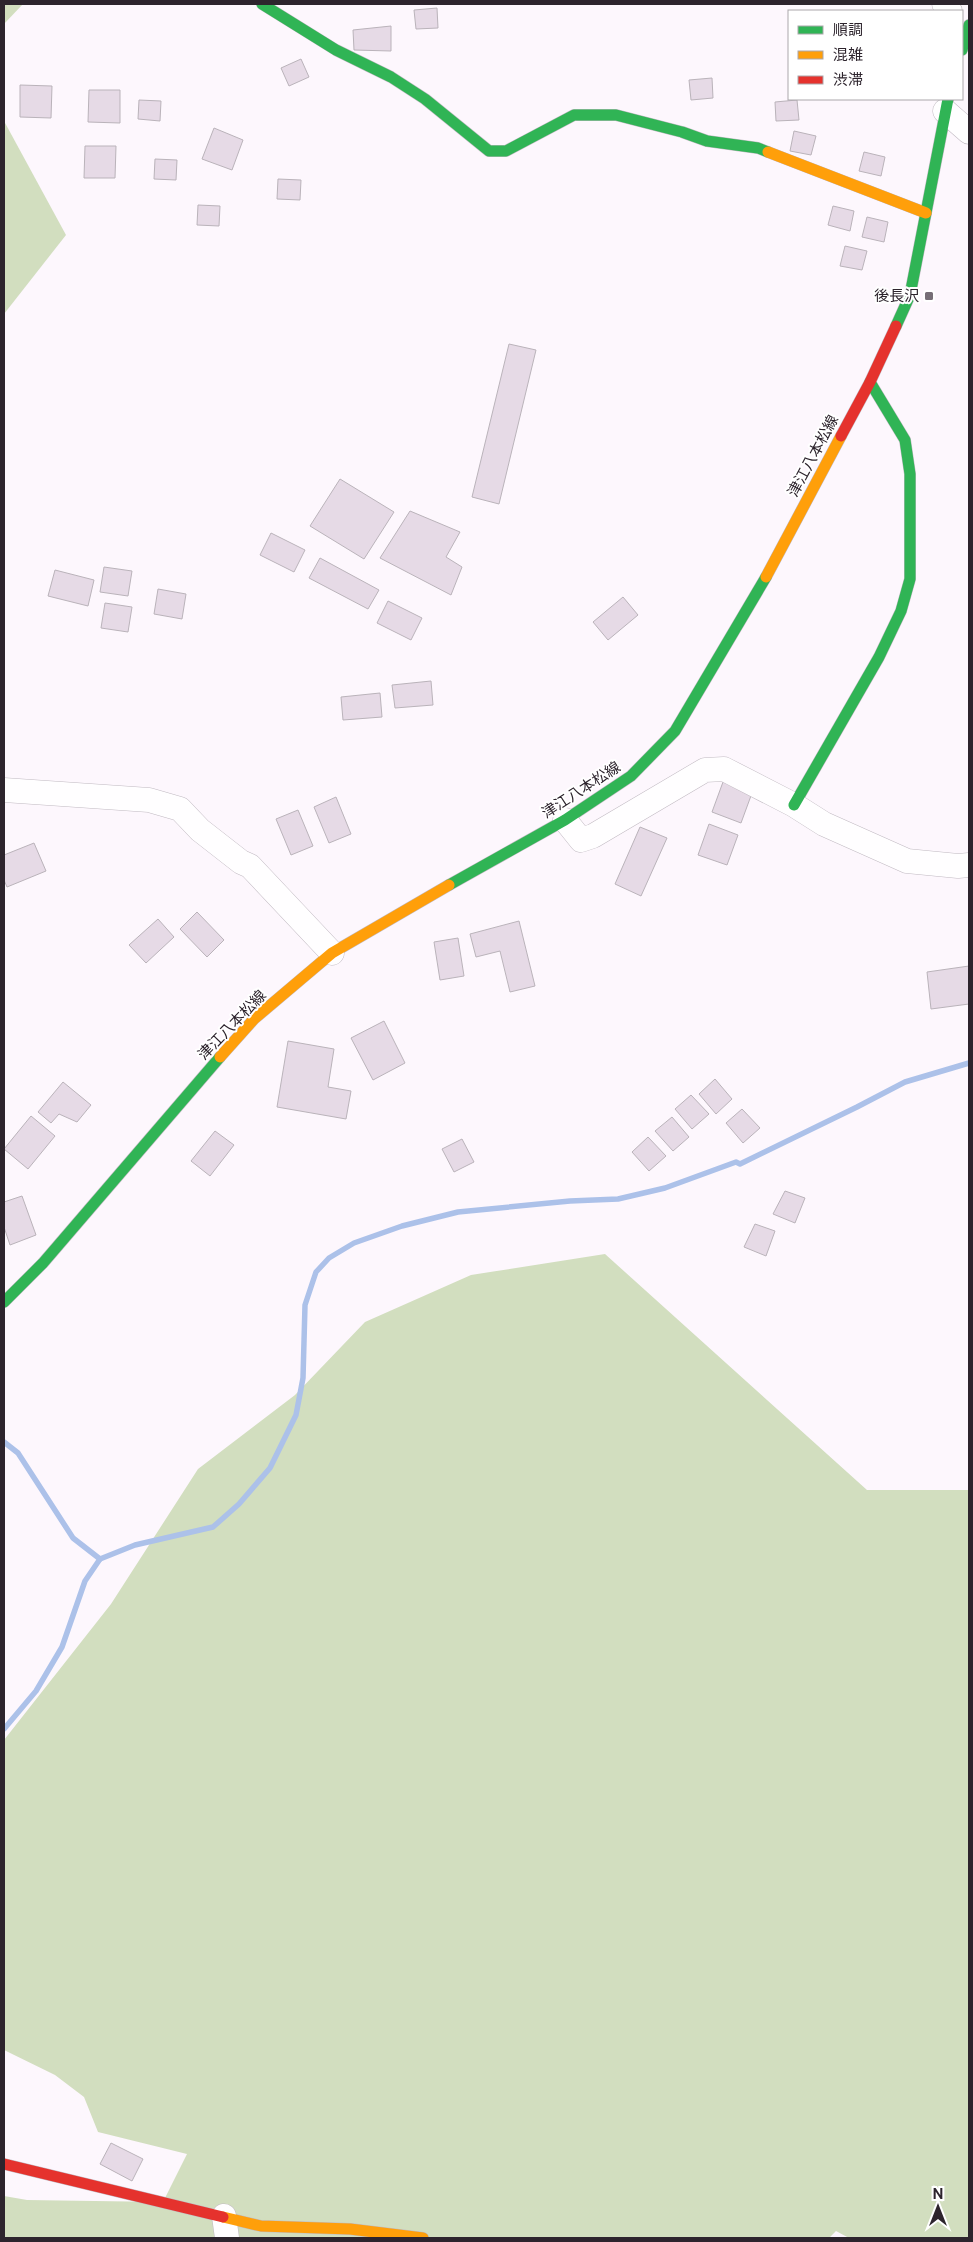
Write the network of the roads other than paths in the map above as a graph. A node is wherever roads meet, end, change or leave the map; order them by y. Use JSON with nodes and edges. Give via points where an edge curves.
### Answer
{"nodes":[{"id":1,"x":262,"y":4,"type":"edge"},
{"id":2,"x":947,"y":105,"type":"edge"},
{"id":3,"x":969,"y":132,"type":"edge"},
{"id":4,"x":926,"y":213,"type":"junction"},
{"id":5,"x":870,"y":382,"type":"junction"},
{"id":6,"x":4,"y":790,"type":"edge"},
{"id":7,"x":794,"y":805,"type":"junction"},
{"id":8,"x":565,"y":820,"type":"junction"},
{"id":9,"x":969,"y":864,"type":"edge"},
{"id":10,"x":332,"y":953,"type":"junction"},
{"id":11,"x":4,"y":1302,"type":"edge"},
{"id":12,"x":4,"y":2164,"type":"edge"},
{"id":13,"x":225,"y":2227,"type":"edge"},
{"id":14,"x":423,"y":2238,"type":"edge"}],
"edges":[{"from":1,"to":4,"type":"street","via":[[425,99],[489,151],[506,151],[574,116],[616,116],[707,141],[758,148]]},
{"from":2,"to":3,"type":"street"},
{"from":2,"to":4,"type":"street","name":"津江八本松線"},
{"from":4,"to":5,"type":"street","name":"津江八本松線","via":[[910,294]]},
{"from":5,"to":7,"type":"street","via":[[905,440],[910,474],[910,579],[901,611],[879,658]]},
{"from":5,"to":8,"type":"street","name":"津江八本松線","via":[[757,593],[675,731],[631,776]]},
{"from":6,"to":10,"type":"street","via":[[149,800],[180,810],[200,830],[250,866]]},
{"from":7,"to":8,"type":"street","via":[[724,768],[705,770],[581,840]]},
{"from":7,"to":9,"type":"street","via":[[824,824],[907,861],[958,866]]},
{"from":8,"to":10,"type":"street","name":"津江八本松線"},
{"from":10,"to":11,"type":"street","name":"津江八本松線","via":[[254,1019],[43,1263]]},
{"from":12,"to":13,"type":"street"},
{"from":13,"to":14,"type":"street","via":[[350,2229]]}]}
